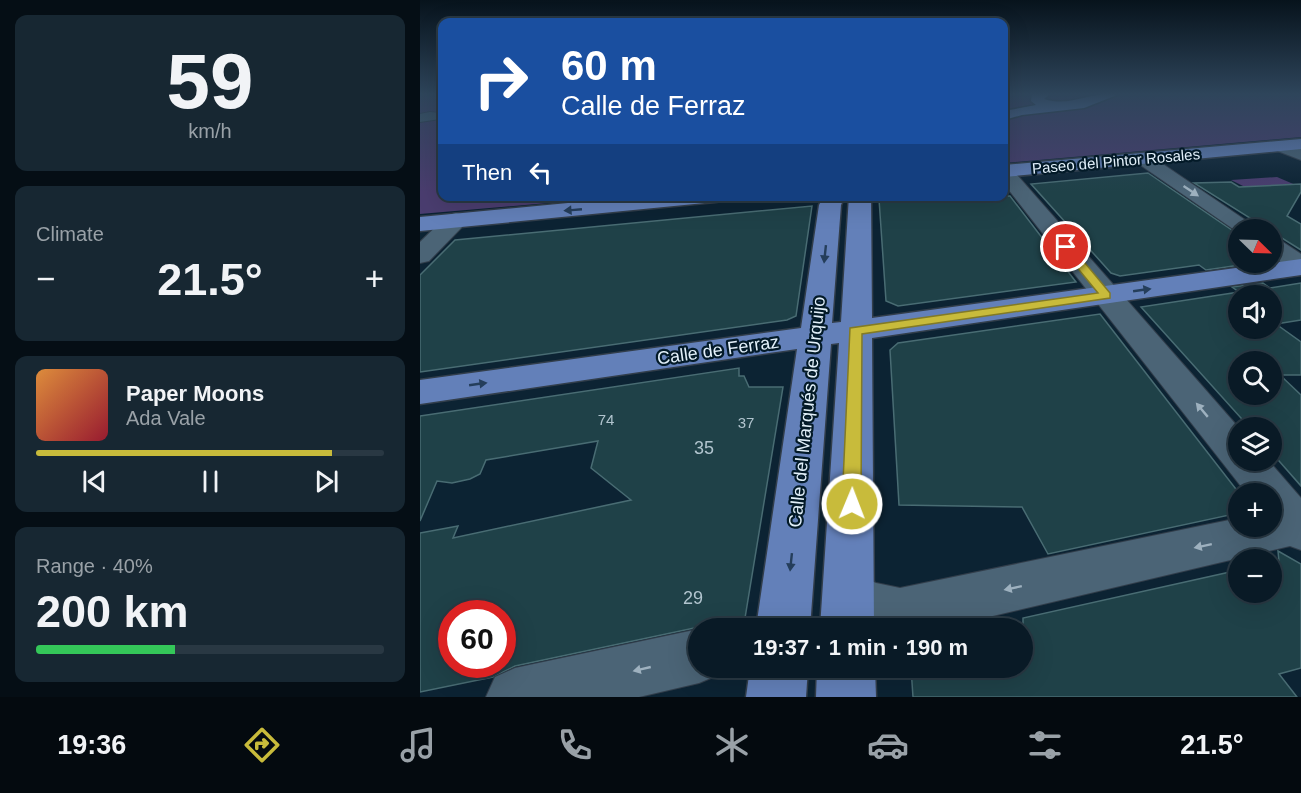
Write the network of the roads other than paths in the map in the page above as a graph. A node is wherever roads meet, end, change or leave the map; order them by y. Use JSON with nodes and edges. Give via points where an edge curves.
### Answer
{"nodes":[{"id":1,"x":1301,"y":144,"type":"edge"},
{"id":2,"x":1281,"y":146,"type":"junction"},
{"id":3,"x":1301,"y":155,"type":"edge"},
{"id":4,"x":1142,"y":158,"type":"junction"},
{"id":5,"x":1008,"y":172,"type":"edge"},
{"id":6,"x":1008,"y":177,"type":"edge"},
{"id":7,"x":661,"y":201,"type":"edge"},
{"id":8,"x":832,"y":201,"type":"edge"},
{"id":9,"x":859,"y":201,"type":"edge"},
{"id":10,"x":1233,"y":219,"type":"edge"},
{"id":11,"x":456,"y":220,"type":"junction"},
{"id":12,"x":420,"y":224,"type":"edge"},
{"id":13,"x":1282,"y":252,"type":"edge"},
{"id":14,"x":420,"y":256,"type":"edge"},
{"id":15,"x":1301,"y":266,"type":"edge"},
{"id":16,"x":1106,"y":295,"type":"junction"},
{"id":17,"x":836,"y":334,"type":"junction"},
{"id":18,"x":420,"y":392,"type":"edge"},
{"id":19,"x":1228,"y":442,"type":"edge"},
{"id":20,"x":1253,"y":471,"type":"edge"},
{"id":21,"x":1288,"y":513,"type":"edge"},
{"id":22,"x":847,"y":611,"type":"edge"},
{"id":23,"x":785,"y":618,"type":"edge"},
{"id":24,"x":688,"y":658,"type":"edge"},
{"id":25,"x":778,"y":678,"type":"edge"},
{"id":26,"x":846,"y":678,"type":"edge"},
{"id":27,"x":515,"y":697,"type":"edge"},
{"id":28,"x":776,"y":697,"type":"edge"},
{"id":29,"x":846,"y":697,"type":"edge"}],
"edges":[{"from":1,"to":2,"type":"main road","name":"Paseo del Pintor Rosales"},
{"from":2,"to":3,"type":"street"},
{"from":2,"to":4,"type":"main road","name":"Paseo del Pintor Rosales"},
{"from":4,"to":5,"type":"main road","name":"Paseo del Pintor Rosales"},
{"from":4,"to":10,"type":"street","one_way":true},
{"from":6,"to":16,"type":"street"},
{"from":7,"to":11,"type":"main road","one_way":true},
{"from":8,"to":17,"type":"main road","name":"Calle del Marqués de Urquijo","one_way":true},
{"from":9,"to":17,"type":"main road","name":"Calle del Marqués de Urquijo"},
{"from":11,"to":12,"type":"main road"},
{"from":11,"to":14,"type":"street"},
{"from":13,"to":15,"type":"street"},
{"from":16,"to":15,"type":"main road","name":"Calle de Ferraz","one_way":true},
{"from":16,"to":17,"type":"main road","name":"Calle de Ferraz"},
{"from":19,"to":16,"type":"street","one_way":true},
{"from":18,"to":17,"type":"main road","name":"Calle de Ferraz","one_way":true},
{"from":17,"to":22,"type":"main road","name":"Calle del Marqués de Urquijo"},
{"from":17,"to":23,"type":"main road","name":"Calle del Marqués de Urquijo","one_way":true},
{"from":20,"to":21,"type":"street"},
{"from":21,"to":22,"type":"street","one_way":true,"via":[[900,613],[869,606]]},
{"from":24,"to":27,"type":"street","one_way":true},
{"from":25,"to":28,"type":"main road"},
{"from":26,"to":29,"type":"main road"}]}
